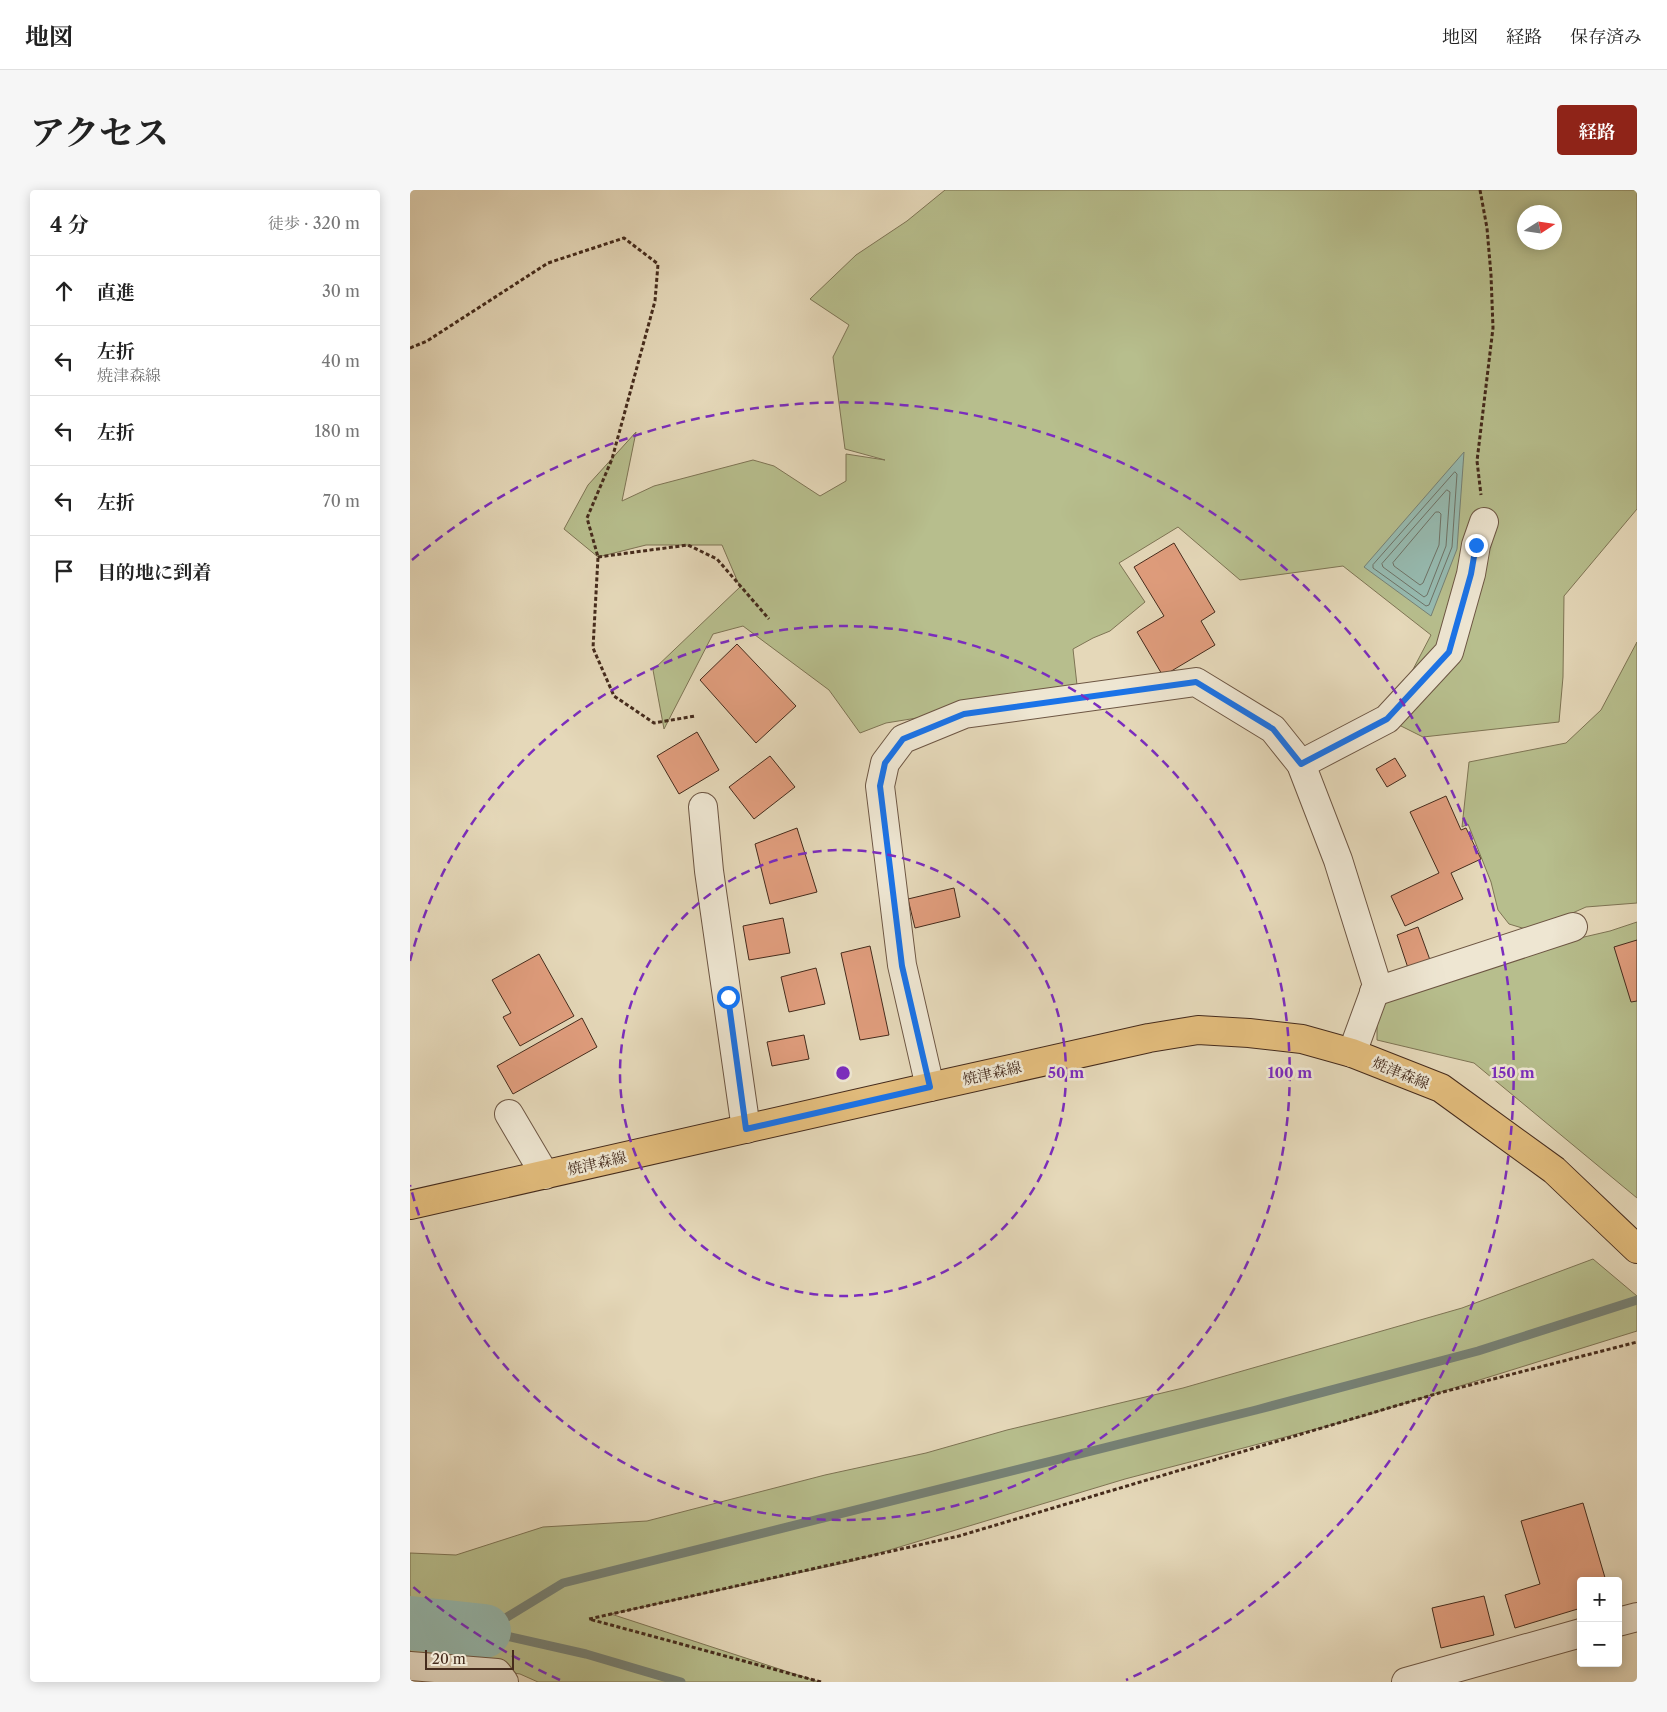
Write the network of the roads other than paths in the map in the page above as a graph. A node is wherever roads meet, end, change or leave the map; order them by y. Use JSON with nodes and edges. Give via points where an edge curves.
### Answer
{"nodes":[{"id":1,"x":1484,"y":522,"type":"road end"},
{"id":2,"x":1301,"y":764,"type":"junction"},
{"id":3,"x":702,"y":807,"type":"dead end"},
{"id":4,"x":1573,"y":927,"type":"dead end"},
{"id":5,"x":1374,"y":992,"type":"junction"},
{"id":6,"x":1352,"y":1053,"type":"junction"},
{"id":7,"x":930,"y":1087,"type":"junction"},
{"id":8,"x":509,"y":1114,"type":"dead end"},
{"id":9,"x":746,"y":1129,"type":"junction"},
{"id":10,"x":545,"y":1175,"type":"junction"},
{"id":11,"x":410,"y":1205,"type":"edge"},
{"id":12,"x":1637,"y":1249,"type":"edge"},
{"id":13,"x":1637,"y":1617,"type":"edge"},
{"id":14,"x":1622,"y":1621,"type":"edge"},
{"id":15,"x":1577,"y":1634,"type":"edge"},
{"id":16,"x":410,"y":1666,"type":"edge"},
{"id":17,"x":504,"y":1682,"type":"edge"},
{"id":18,"x":1406,"y":1682,"type":"edge"}],
"edges":[{"from":1,"to":2,"type":"street","via":[[1449,652],[1387,719]]},
{"from":2,"to":5,"type":"street","via":[[1338,860],[1377,985]]},
{"from":2,"to":7,"type":"street","via":[[1273,729],[1196,682],[964,714],[903,739],[885,763],[880,786],[902,966]]},
{"from":3,"to":9,"type":"street"},
{"from":4,"to":5,"type":"street"},
{"from":5,"to":6,"type":"street"},
{"from":6,"to":7,"type":"main road","name":"焼津森線","via":[[1302,1039],[1198,1030]]},
{"from":6,"to":12,"type":"main road","name":"焼津森線","via":[[1441,1088],[1554,1170]]},
{"from":7,"to":9,"type":"main road","name":"焼津森線"},
{"from":8,"to":10,"type":"street"},
{"from":9,"to":10,"type":"main road","name":"焼津森線"},
{"from":10,"to":11,"type":"main road","name":"焼津森線"},
{"from":13,"to":14,"type":"street"},
{"from":15,"to":18,"type":"street"},
{"from":16,"to":17,"type":"street","via":[[497,1673]]}]}
